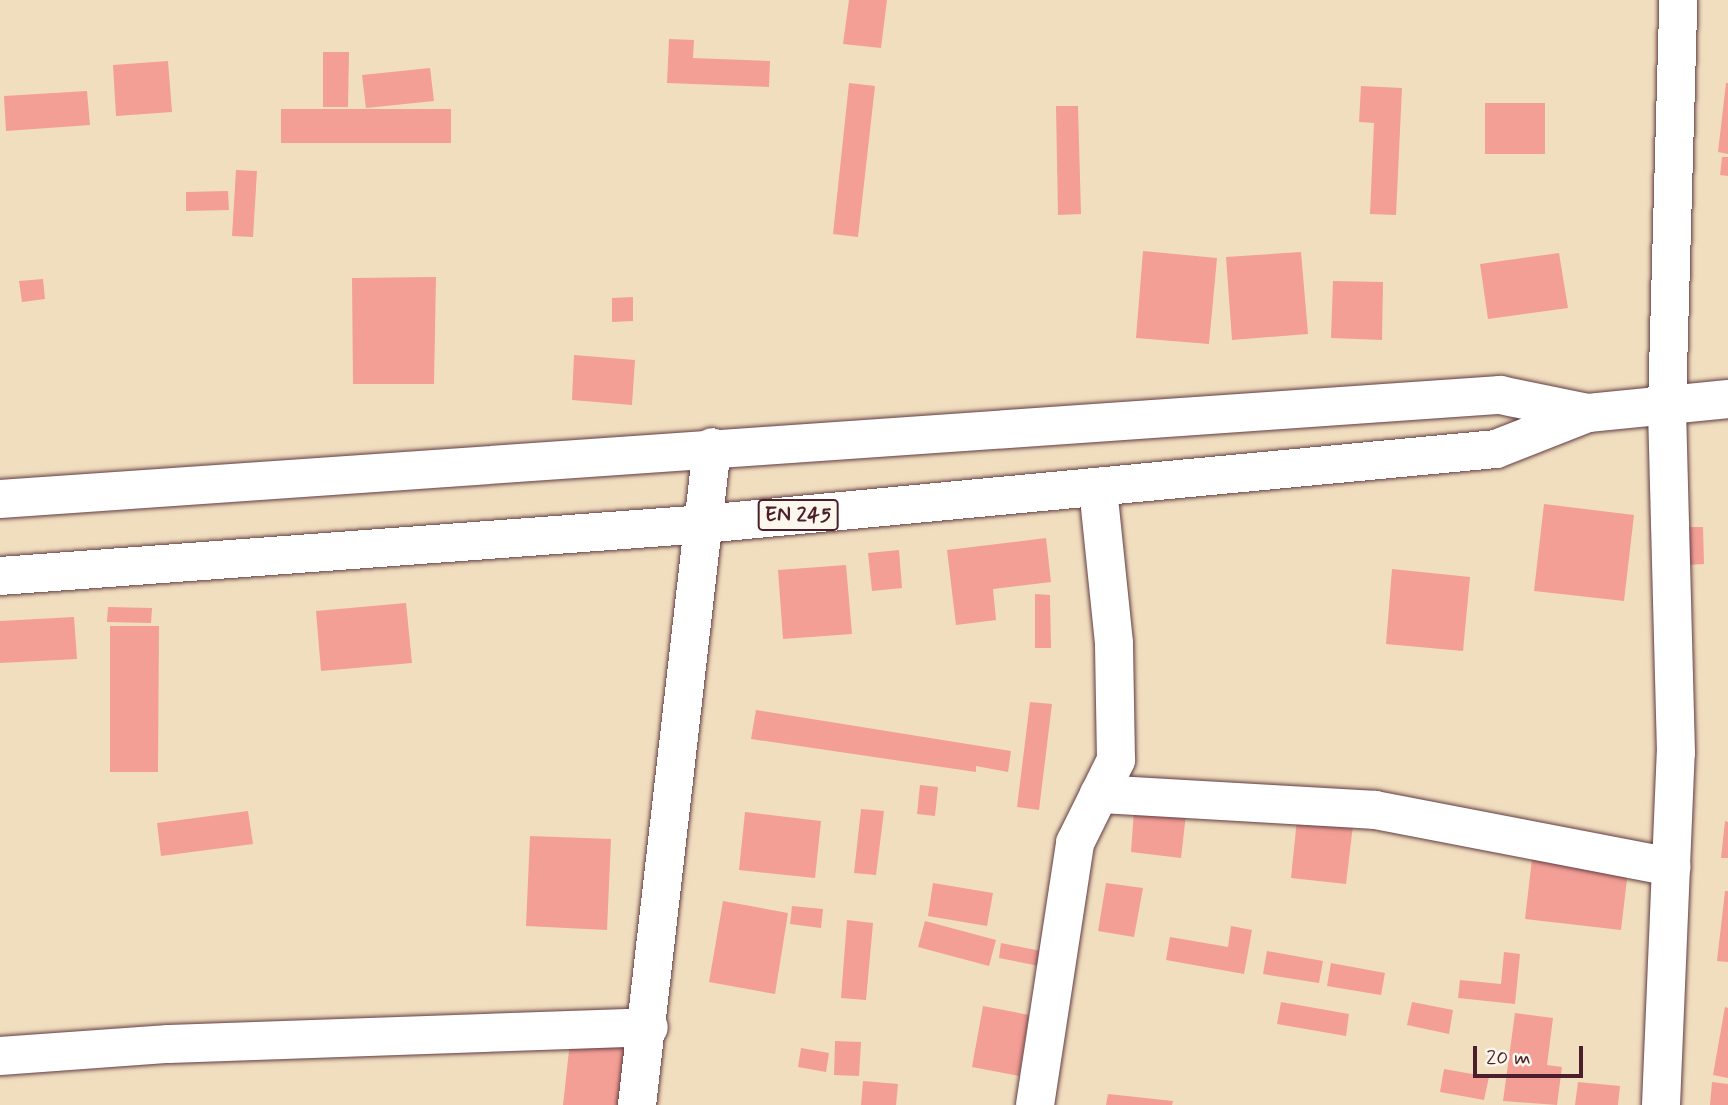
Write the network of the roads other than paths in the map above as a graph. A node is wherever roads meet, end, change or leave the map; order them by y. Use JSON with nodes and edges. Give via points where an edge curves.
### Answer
{"nodes":[{"id":1,"x":1678,"y":0,"type":"edge"},
{"id":2,"x":1728,"y":399,"type":"edge"},
{"id":3,"x":1667,"y":407,"type":"junction"},
{"id":4,"x":1588,"y":413,"type":"junction"},
{"id":5,"x":712,"y":447,"type":"junction"},
{"id":6,"x":1098,"y":487,"type":"junction"},
{"id":7,"x":0,"y":499,"type":"edge"},
{"id":8,"x":704,"y":524,"type":"junction"},
{"id":9,"x":0,"y":576,"type":"edge"},
{"id":10,"x":1099,"y":794,"type":"junction"},
{"id":11,"x":1672,"y":867,"type":"junction"},
{"id":12,"x":649,"y":1027,"type":"junction"},
{"id":13,"x":0,"y":1056,"type":"edge"},
{"id":14,"x":637,"y":1105,"type":"edge"},
{"id":15,"x":1035,"y":1105,"type":"edge"},
{"id":16,"x":1661,"y":1105,"type":"edge"}],
"edges":[{"from":1,"to":3,"type":"main road"},
{"from":2,"to":3,"type":"main road"},
{"from":3,"to":4,"type":"main road"},
{"from":3,"to":11,"type":"main road","via":[[1676,753]]},
{"from":4,"to":5,"type":"main road","via":[[1500,395]]},
{"from":4,"to":6,"type":"main road","number":"EN 245","via":[[1496,449]]},
{"from":5,"to":7,"type":"main road"},
{"from":5,"to":8,"type":"main road"},
{"from":6,"to":8,"type":"main road","number":"EN 245"},
{"from":6,"to":10,"type":"main road","via":[[1118,714],[1116,760]]},
{"from":8,"to":9,"type":"main road","number":"EN 245"},
{"from":8,"to":12,"type":"main road"},
{"from":10,"to":11,"type":"main road","via":[[1375,810]]},
{"from":10,"to":15,"type":"main road","via":[[1075,843]]},
{"from":11,"to":16,"type":"main road"},
{"from":12,"to":13,"type":"main road","via":[[169,1044]]},
{"from":12,"to":14,"type":"main road"}]}
